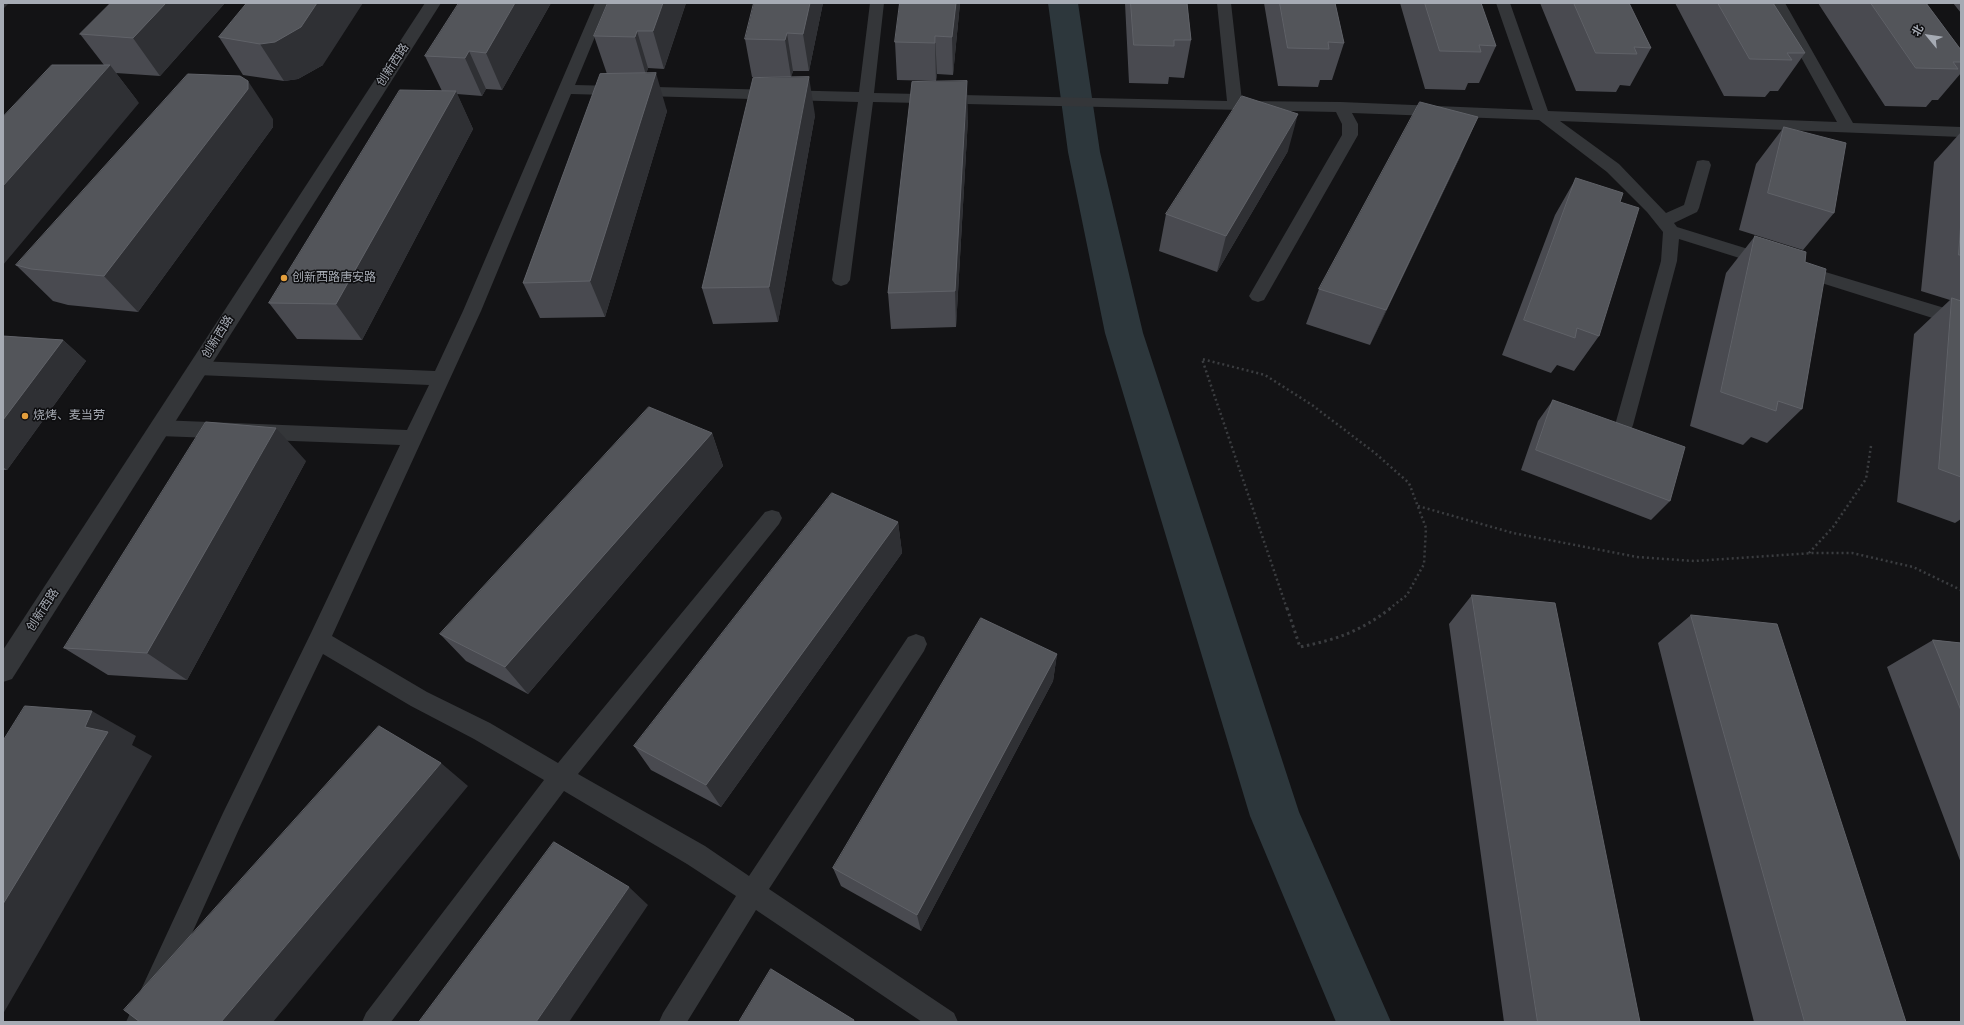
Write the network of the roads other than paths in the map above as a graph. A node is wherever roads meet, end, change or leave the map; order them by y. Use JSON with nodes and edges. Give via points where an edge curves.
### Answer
{"nodes":[{"id":1,"x":433,"y":3,"type":"edge"},
{"id":2,"x":602,"y":3,"type":"edge"},
{"id":3,"x":877,"y":3,"type":"edge"},
{"id":4,"x":1224,"y":3,"type":"edge"},
{"id":5,"x":1503,"y":3,"type":"edge"},
{"id":6,"x":1778,"y":3,"type":"edge"},
{"id":7,"x":566,"y":89,"type":"junction"},
{"id":8,"x":866,"y":98,"type":"junction"},
{"id":9,"x":1235,"y":104,"type":"junction"},
{"id":10,"x":1341,"y":107,"type":"junction"},
{"id":11,"x":1542,"y":115,"type":"junction"},
{"id":12,"x":1848,"y":128,"type":"junction"},
{"id":13,"x":1961,"y":132,"type":"edge"},
{"id":14,"x":1703,"y":165,"type":"dead end"},
{"id":15,"x":1667,"y":226,"type":"junction"},
{"id":16,"x":841,"y":280,"type":"dead end"},
{"id":17,"x":1258,"y":296,"type":"dead end"},
{"id":18,"x":1961,"y":320,"type":"edge"},
{"id":19,"x":198,"y":368,"type":"junction"},
{"id":20,"x":440,"y":378,"type":"junction"},
{"id":21,"x":1624,"y":425,"type":"edge"},
{"id":22,"x":160,"y":428,"type":"junction"},
{"id":23,"x":412,"y":438,"type":"junction"},
{"id":24,"x":772,"y":518,"type":"dead end"},
{"id":25,"x":319,"y":640,"type":"junction"},
{"id":26,"x":916,"y":644,"type":"dead end"},
{"id":27,"x":3,"y":671,"type":"edge"},
{"id":28,"x":561,"y":777,"type":"junction"},
{"id":29,"x":752,"y":893,"type":"junction"},
{"id":30,"x":139,"y":1022,"type":"edge"},
{"id":31,"x":375,"y":1022,"type":"edge"},
{"id":32,"x":672,"y":1022,"type":"edge"},
{"id":33,"x":945,"y":1022,"type":"edge"}],
"edges":[{"from":1,"to":19,"type":"street","name":"创新西路"},
{"from":2,"to":7,"type":"lane"},
{"from":3,"to":8,"type":"lane"},
{"from":4,"to":9,"type":"lane"},
{"from":5,"to":11,"type":"lane"},
{"from":6,"to":12,"type":"lane"},
{"from":7,"to":8,"type":"lane"},
{"from":7,"to":20,"type":"lane","via":[[472,311]]},
{"from":8,"to":9,"type":"lane"},
{"from":8,"to":16,"type":"lane"},
{"from":9,"to":10,"type":"lane"},
{"from":10,"to":11,"type":"lane"},
{"from":10,"to":17,"type":"lane","via":[[1350,124],[1350,136]]},
{"from":11,"to":12,"type":"lane"},
{"from":11,"to":15,"type":"lane","via":[[1614,168]]},
{"from":12,"to":13,"type":"lane"},
{"from":14,"to":15,"type":"lane","via":[[1691,208]]},
{"from":15,"to":18,"type":"lane"},
{"from":15,"to":21,"type":"lane","via":[[1669,262]]},
{"from":19,"to":20,"type":"lane"},
{"from":19,"to":22,"type":"street","name":"创新西路"},
{"from":20,"to":23,"type":"lane"},
{"from":22,"to":23,"type":"lane"},
{"from":22,"to":27,"type":"street","name":"创新西路"},
{"from":23,"to":25,"type":"lane"},
{"from":24,"to":28,"type":"lane"},
{"from":25,"to":28,"type":"lane","via":[[419,699],[482,731]]},
{"from":25,"to":30,"type":"lane","via":[[231,821]]},
{"from":26,"to":29,"type":"lane"},
{"from":28,"to":29,"type":"lane","via":[[696,855]]},
{"from":28,"to":31,"type":"lane"},
{"from":29,"to":32,"type":"lane"},
{"from":29,"to":33,"type":"lane"}]}
